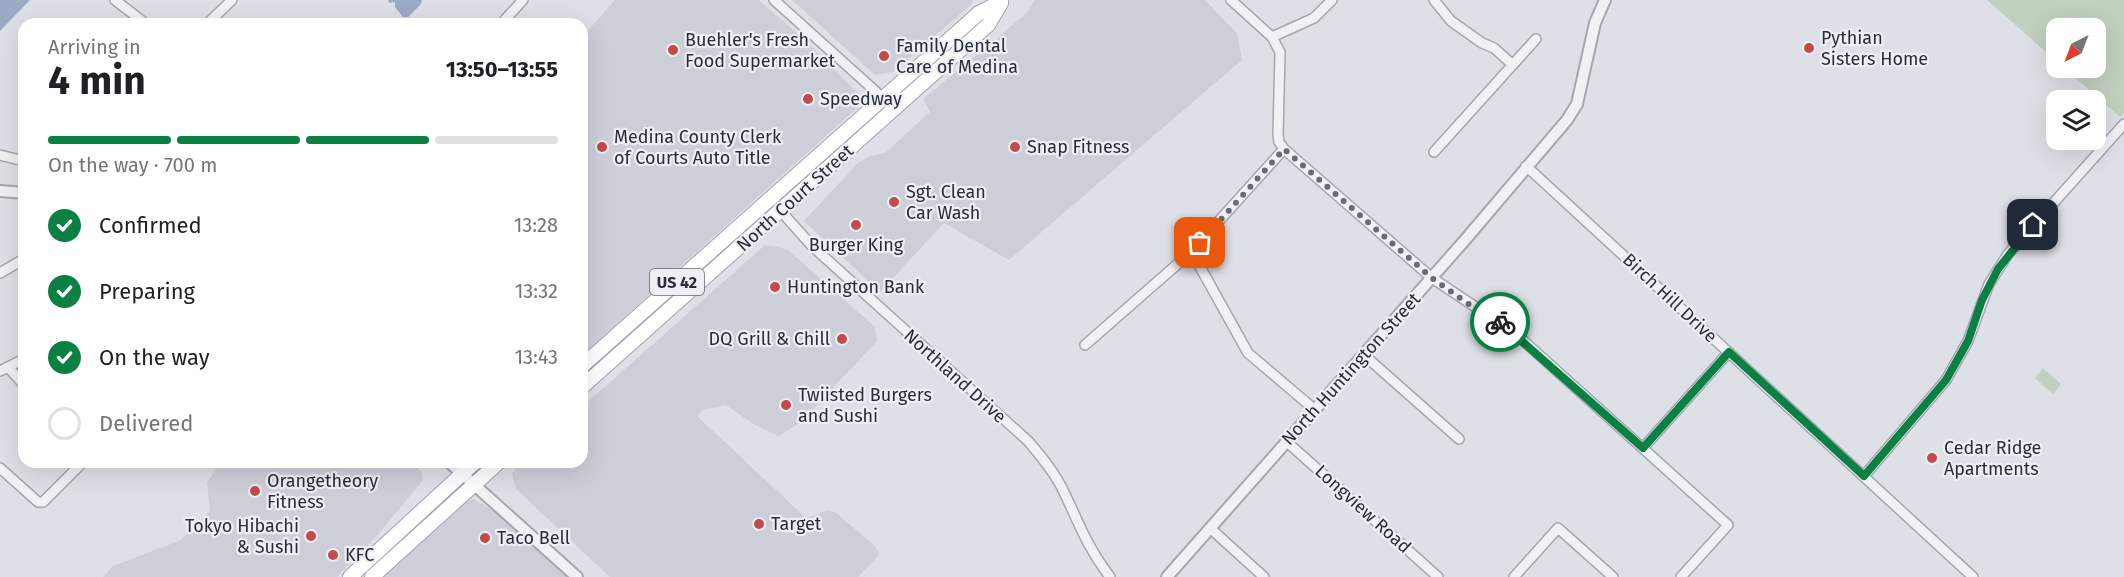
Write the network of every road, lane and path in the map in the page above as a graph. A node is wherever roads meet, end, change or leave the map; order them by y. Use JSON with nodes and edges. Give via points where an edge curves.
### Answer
{"nodes":[{"id":1,"x":115,"y":0,"type":"edge"},
{"id":2,"x":523,"y":0,"type":"edge"},
{"id":3,"x":774,"y":0,"type":"edge"},
{"id":4,"x":1231,"y":0,"type":"edge"},
{"id":5,"x":1332,"y":0,"type":"edge"},
{"id":6,"x":1434,"y":0,"type":"edge"},
{"id":7,"x":1605,"y":0,"type":"edge"},
{"id":8,"x":230,"y":1,"type":"edge"},
{"id":9,"x":1002,"y":1,"type":"edge"},
{"id":10,"x":138,"y":18,"type":"edge"},
{"id":11,"x":213,"y":18,"type":"edge"},
{"id":12,"x":506,"y":18,"type":"edge"},
{"id":13,"x":1272,"y":37,"type":"junction"},
{"id":14,"x":1536,"y":39,"type":"dead end"},
{"id":15,"x":1513,"y":65,"type":"junction"},
{"id":16,"x":884,"y":98,"type":"junction"},
{"id":17,"x":2124,"y":124,"type":"edge"},
{"id":18,"x":1284,"y":149,"type":"junction"},
{"id":19,"x":1434,"y":152,"type":"dead end"},
{"id":20,"x":0,"y":155,"type":"edge"},
{"id":21,"x":18,"y":160,"type":"edge"},
{"id":22,"x":1526,"y":166,"type":"junction"},
{"id":23,"x":0,"y":191,"type":"edge"},
{"id":24,"x":18,"y":193,"type":"edge"},
{"id":25,"x":771,"y":198,"type":"junction"},
{"id":26,"x":781,"y":211,"type":"junction"},
{"id":27,"x":1190,"y":254,"type":"junction"},
{"id":28,"x":18,"y":262,"type":"edge"},
{"id":29,"x":0,"y":273,"type":"edge"},
{"id":30,"x":1432,"y":278,"type":"junction"},
{"id":31,"x":1085,"y":345,"type":"dead end"},
{"id":32,"x":1729,"y":352,"type":"junction"},
{"id":33,"x":1364,"y":355,"type":"junction"},
{"id":34,"x":588,"y":361,"type":"edge"},
{"id":35,"x":18,"y":362,"type":"edge"},
{"id":36,"x":4,"y":369,"type":"edge"},
{"id":37,"x":18,"y":380,"type":"edge"},
{"id":38,"x":588,"y":382,"type":"edge"},
{"id":39,"x":1315,"y":410,"type":"junction"},
{"id":40,"x":1458,"y":439,"type":"dead end"},
{"id":41,"x":1287,"y":442,"type":"junction"},
{"id":42,"x":1643,"y":448,"type":"junction"},
{"id":43,"x":0,"y":468,"type":"edge"},
{"id":44,"x":77,"y":468,"type":"edge"},
{"id":45,"x":456,"y":468,"type":"edge"},
{"id":46,"x":468,"y":468,"type":"edge"},
{"id":47,"x":492,"y":468,"type":"edge"},
{"id":48,"x":462,"y":474,"type":"junction"},
{"id":49,"x":1864,"y":476,"type":"junction"},
{"id":50,"x":474,"y":484,"type":"junction"},
{"id":51,"x":1210,"y":528,"type":"junction"},
{"id":52,"x":350,"y":577,"type":"edge"},
{"id":53,"x":372,"y":577,"type":"edge"},
{"id":54,"x":578,"y":577,"type":"edge"},
{"id":55,"x":1110,"y":577,"type":"edge"},
{"id":56,"x":1167,"y":577,"type":"edge"},
{"id":57,"x":1264,"y":577,"type":"edge"},
{"id":58,"x":1438,"y":577,"type":"edge"},
{"id":59,"x":1514,"y":577,"type":"edge"},
{"id":60,"x":1613,"y":577,"type":"edge"},
{"id":61,"x":1681,"y":577,"type":"edge"},
{"id":62,"x":1974,"y":577,"type":"edge"}],
"edges":[{"from":1,"to":10,"type":"street"},
{"from":2,"to":12,"type":"street"},
{"from":3,"to":16,"type":"street"},
{"from":4,"to":13,"type":"street"},
{"from":5,"to":13,"type":"street","via":[[1314,18]]},
{"from":6,"to":15,"type":"street","via":[[1451,21]]},
{"from":7,"to":22,"type":"street","name":"North Huntington Street","via":[[1594,23],[1577,104]]},
{"from":8,"to":11,"type":"street"},
{"from":9,"to":16,"type":"main road","name":"North Court Street","number":"US 42","via":[[979,13]]},
{"from":9,"to":26,"type":"main road","name":"North Court Street","number":"US 42","via":[[988,25]]},
{"from":13,"to":18,"type":"street","via":[[1281,59],[1278,135]]},
{"from":14,"to":15,"type":"street"},
{"from":15,"to":19,"type":"street"},
{"from":16,"to":25,"type":"main road","name":"North Court Street","number":"US 42"},
{"from":17,"to":49,"type":"street","via":[[2008,254],[1989,284],[1968,341],[1946,380]]},
{"from":18,"to":27,"type":"street"},
{"from":18,"to":30,"type":"street"},
{"from":20,"to":21,"type":"street"},
{"from":22,"to":30,"type":"street","name":"North Huntington Street"},
{"from":22,"to":32,"type":"street","name":"Birch Hill Drive"},
{"from":23,"to":24,"type":"street"},
{"from":25,"to":26,"type":"street","name":"Northland Drive"},
{"from":25,"to":34,"type":"main road","name":"North Court Street","number":"US 42"},
{"from":26,"to":38,"type":"main road","name":"North Court Street","number":"US 42"},
{"from":26,"to":55,"type":"street","name":"Northland Drive","via":[[812,246],[1028,441],[1060,485],[1088,546]]},
{"from":27,"to":31,"type":"street"},
{"from":27,"to":39,"type":"street","via":[[1248,353]]},
{"from":28,"to":29,"type":"street"},
{"from":30,"to":33,"type":"street","name":"North Huntington Street"},
{"from":30,"to":42,"type":"street","via":[[1509,328]]},
{"from":32,"to":42,"type":"street"},
{"from":32,"to":49,"type":"street","name":"Birch Hill Drive"},
{"from":33,"to":39,"type":"street","name":"North Huntington Street"},
{"from":33,"to":40,"type":"street"},
{"from":35,"to":36,"type":"street"},
{"from":36,"to":37,"type":"street"},
{"from":39,"to":41,"type":"street","name":"North Huntington Street"},
{"from":41,"to":51,"type":"street","name":"North Huntington Street"},
{"from":41,"to":58,"type":"street","name":"Longview Road"},
{"from":42,"to":61,"type":"street","via":[[1728,525]]},
{"from":43,"to":44,"type":"street","via":[[38,502],[43,502]]},
{"from":45,"to":48,"type":"street"},
{"from":46,"to":48,"type":"main road"},
{"from":47,"to":50,"type":"main road"},
{"from":48,"to":50,"type":"street"},
{"from":48,"to":52,"type":"main road"},
{"from":49,"to":62,"type":"street","name":"Birch Hill Drive"},
{"from":50,"to":53,"type":"main road"},
{"from":50,"to":54,"type":"street"},
{"from":51,"to":56,"type":"street","name":"North Huntington Street"},
{"from":51,"to":57,"type":"street"},
{"from":59,"to":60,"type":"street","via":[[1558,528]]}]}
